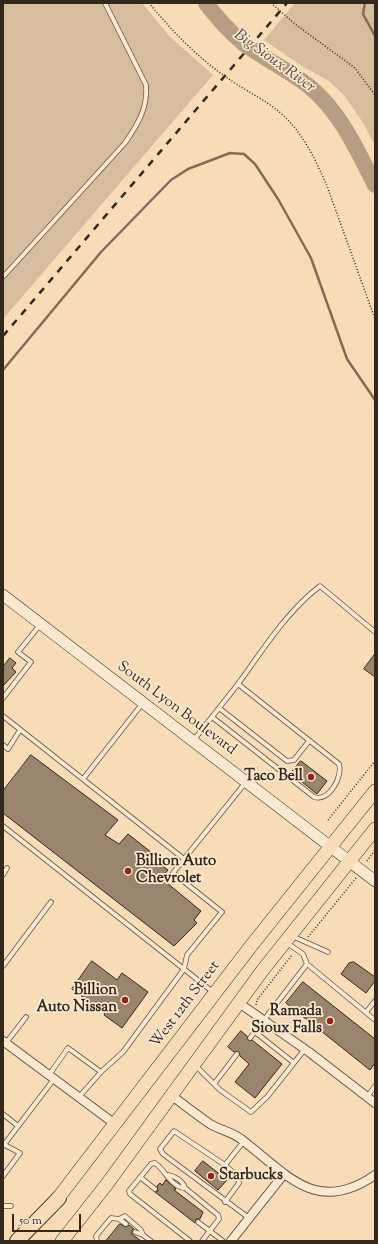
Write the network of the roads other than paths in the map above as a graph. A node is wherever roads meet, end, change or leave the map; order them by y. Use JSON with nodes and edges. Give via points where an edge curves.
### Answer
{"nodes":[{"id":1,"x":105,"y":3,"type":"edge"},
{"id":2,"x":3,"y":277,"type":"edge"},
{"id":3,"x":3,"y":595,"type":"edge"},
{"id":4,"x":40,"y":624,"type":"junction"},
{"id":5,"x":375,"y":632,"type":"edge"},
{"id":6,"x":238,"y":684,"type":"junction"},
{"id":7,"x":3,"y":698,"type":"edge"},
{"id":8,"x":143,"y":703,"type":"junction"},
{"id":9,"x":219,"y":708,"type":"junction"},
{"id":10,"x":3,"y":716,"type":"edge"},
{"id":11,"x":212,"y":717,"type":"junction"},
{"id":12,"x":20,"y":730,"type":"junction"},
{"id":13,"x":193,"y":741,"type":"junction"},
{"id":14,"x":309,"y":741,"type":"junction"},
{"id":15,"x":3,"y":745,"type":"edge"},
{"id":16,"x":83,"y":779,"type":"junction"},
{"id":17,"x":246,"y":781,"type":"junction"},
{"id":18,"x":375,"y":791,"type":"edge"},
{"id":19,"x":3,"y":826,"type":"edge"},
{"id":20,"x":375,"y":829,"type":"edge"},
{"id":21,"x":331,"y":846,"type":"junction"},
{"id":22,"x":184,"y":859,"type":"junction"},
{"id":23,"x":349,"y":861,"type":"junction"},
{"id":24,"x":7,"y":868,"type":"dead end"},
{"id":25,"x":3,"y":875,"type":"edge"},
{"id":26,"x":375,"y":881,"type":"edge"},
{"id":27,"x":51,"y":902,"type":"dead end"},
{"id":28,"x":288,"y":939,"type":"junction"},
{"id":29,"x":328,"y":952,"type":"dead end"},
{"id":30,"x":307,"y":964,"type":"junction"},
{"id":31,"x":3,"y":966,"type":"edge"},
{"id":32,"x":184,"y":969,"type":"junction"},
{"id":33,"x":215,"y":993,"type":"junction"},
{"id":34,"x":375,"y":1001,"type":"edge"},
{"id":35,"x":239,"y":1003,"type":"junction"},
{"id":36,"x":366,"y":1012,"type":"junction"},
{"id":37,"x":26,"y":1017,"type":"dead end"},
{"id":38,"x":375,"y":1020,"type":"edge"},
{"id":39,"x":263,"y":1021,"type":"junction"},
{"id":40,"x":254,"y":1032,"type":"junction"},
{"id":41,"x":250,"y":1038,"type":"dead end"},
{"id":42,"x":5,"y":1042,"type":"edge"},
{"id":43,"x":305,"y":1049,"type":"junction"},
{"id":44,"x":237,"y":1054,"type":"dead end"},
{"id":45,"x":294,"y":1062,"type":"junction"},
{"id":46,"x":194,"y":1064,"type":"junction"},
{"id":47,"x":101,"y":1072,"type":"junction"},
{"id":48,"x":52,"y":1077,"type":"junction"},
{"id":49,"x":214,"y":1084,"type":"junction"},
{"id":50,"x":375,"y":1086,"type":"edge"},
{"id":51,"x":171,"y":1095,"type":"junction"},
{"id":52,"x":79,"y":1097,"type":"junction"},
{"id":53,"x":367,"y":1097,"type":"junction"},
{"id":54,"x":375,"y":1103,"type":"edge"},
{"id":55,"x":3,"y":1114,"type":"edge"},
{"id":56,"x":115,"y":1124,"type":"junction"},
{"id":57,"x":18,"y":1126,"type":"junction"},
{"id":58,"x":244,"y":1141,"type":"junction"},
{"id":59,"x":3,"y":1145,"type":"edge"},
{"id":60,"x":225,"y":1166,"type":"junction"},
{"id":61,"x":284,"y":1174,"type":"junction"},
{"id":62,"x":375,"y":1175,"type":"edge"},
{"id":63,"x":3,"y":1176,"type":"edge"},
{"id":64,"x":140,"y":1177,"type":"junction"},
{"id":65,"x":156,"y":1189,"type":"dead end"},
{"id":66,"x":59,"y":1198,"type":"junction"},
{"id":67,"x":225,"y":1202,"type":"junction"},
{"id":68,"x":3,"y":1206,"type":"edge"},
{"id":69,"x":11,"y":1206,"type":"dead end"},
{"id":70,"x":249,"y":1218,"type":"junction"},
{"id":71,"x":119,"y":1219,"type":"junction"},
{"id":72,"x":198,"y":1222,"type":"dead end"},
{"id":73,"x":126,"y":1224,"type":"dead end"},
{"id":74,"x":210,"y":1231,"type":"junction"},
{"id":75,"x":135,"y":1232,"type":"dead end"},
{"id":76,"x":143,"y":1234,"type":"junction"},
{"id":77,"x":17,"y":1241,"type":"edge"},
{"id":78,"x":25,"y":1241,"type":"edge"},
{"id":79,"x":62,"y":1241,"type":"edge"},
{"id":80,"x":97,"y":1241,"type":"edge"},
{"id":81,"x":151,"y":1241,"type":"edge"},
{"id":82,"x":190,"y":1241,"type":"edge"},
{"id":83,"x":202,"y":1241,"type":"edge"},
{"id":84,"x":224,"y":1241,"type":"edge"},
{"id":85,"x":231,"y":1241,"type":"edge"}],
"edges":[{"from":1,"to":2,"type":"lane","via":[[146,85],[144,112],[125,143]]},
{"from":3,"to":4,"type":"street","name":"South Lyon Boulevard"},
{"from":4,"to":7,"type":"lane","via":[[18,652],[31,662]]},
{"from":4,"to":8,"type":"street","name":"South Lyon Boulevard"},
{"from":5,"to":6,"type":"lane","via":[[320,586],[304,598],[282,623]]},
{"from":6,"to":9,"type":"lane"},
{"from":6,"to":14,"type":"lane"},
{"from":8,"to":13,"type":"street","name":"South Lyon Boulevard"},
{"from":8,"to":16,"type":"lane"},
{"from":9,"to":11,"type":"lane"},
{"from":9,"to":14,"type":"lane","via":[[287,761],[294,760]]},
{"from":10,"to":12,"type":"lane"},
{"from":11,"to":13,"type":"lane"},
{"from":11,"to":14,"type":"lane","via":[[318,798],[329,792],[339,779],[340,770],[339,764]]},
{"from":12,"to":15,"type":"lane","via":[[8,749]]},
{"from":12,"to":16,"type":"lane"},
{"from":13,"to":17,"type":"street","name":"South Lyon Boulevard"},
{"from":16,"to":22,"type":"lane"},
{"from":17,"to":21,"type":"street","name":"South Lyon Boulevard"},
{"from":17,"to":22,"type":"lane"},
{"from":18,"to":21,"type":"main road","name":"West 12th Street"},
{"from":19,"to":32,"type":"lane"},
{"from":20,"to":23,"type":"main road"},
{"from":21,"to":23,"type":"street","name":"South Lyon Boulevard"},
{"from":21,"to":33,"type":"main road","name":"West 12th Street"},
{"from":22,"to":32,"type":"lane","via":[[173,872],[222,912],[187,956]]},
{"from":23,"to":26,"type":"street","name":"South Lyon Boulevard"},
{"from":23,"to":28,"type":"main road"},
{"from":24,"to":25,"type":"lane"},
{"from":27,"to":31,"type":"lane"},
{"from":28,"to":29,"type":"lane"},
{"from":28,"to":30,"type":"lane","via":[[303,954]]},
{"from":28,"to":35,"type":"main road"},
{"from":30,"to":36,"type":"lane"},
{"from":30,"to":39,"type":"lane"},
{"from":32,"to":33,"type":"lane"},
{"from":32,"to":47,"type":"lane","via":[[123,1052]]},
{"from":33,"to":56,"type":"main road","name":"West 12th Street"},
{"from":34,"to":36,"type":"lane"},
{"from":35,"to":39,"type":"street"},
{"from":35,"to":46,"type":"main road"},
{"from":36,"to":38,"type":"lane"},
{"from":37,"to":42,"type":"lane"},
{"from":39,"to":40,"type":"lane"},
{"from":39,"to":43,"type":"street"},
{"from":40,"to":41,"type":"lane"},
{"from":40,"to":45,"type":"lane"},
{"from":42,"to":48,"type":"street"},
{"from":43,"to":45,"type":"lane"},
{"from":43,"to":53,"type":"street"},
{"from":44,"to":49,"type":"lane"},
{"from":45,"to":49,"type":"lane","via":[[267,1097],[251,1112]]},
{"from":46,"to":49,"type":"lane"},
{"from":46,"to":51,"type":"main road"},
{"from":47,"to":48,"type":"lane","via":[[68,1048]]},
{"from":47,"to":52,"type":"lane"},
{"from":48,"to":52,"type":"street"},
{"from":48,"to":57,"type":"lane"},
{"from":50,"to":53,"type":"lane"},
{"from":51,"to":58,"type":"street","via":[[212,1125]]},
{"from":51,"to":79,"type":"main road"},
{"from":52,"to":56,"type":"street"},
{"from":53,"to":54,"type":"street"},
{"from":55,"to":57,"type":"lane"},
{"from":56,"to":66,"type":"main road","name":"West 12th Street"},
{"from":57,"to":59,"type":"lane"},
{"from":58,"to":60,"type":"lane"},
{"from":58,"to":61,"type":"street"},
{"from":59,"to":63,"type":"lane","via":[[20,1153]]},
{"from":60,"to":67,"type":"lane","via":[[237,1176],[239,1183]]},
{"from":60,"to":67,"type":"lane","via":[[174,1131],[160,1149]]},
{"from":61,"to":62,"type":"street","via":[[305,1187],[324,1192],[341,1192],[359,1186]]},
{"from":61,"to":70,"type":"street"},
{"from":64,"to":65,"type":"lane"},
{"from":64,"to":74,"type":"lane","via":[[155,1163],[170,1180],[180,1188],[185,1188],[218,1215],[219,1219]]},
{"from":64,"to":82,"type":"lane","via":[[130,1194]]},
{"from":66,"to":77,"type":"highway"},
{"from":66,"to":78,"type":"main road","name":"West 12th Street"},
{"from":67,"to":70,"type":"lane"},
{"from":68,"to":69,"type":"lane"},
{"from":70,"to":85,"type":"street"},
{"from":71,"to":73,"type":"lane"},
{"from":71,"to":76,"type":"lane","via":[[125,1216]]},
{"from":71,"to":80,"type":"lane","via":[[111,1218],[96,1236]]},
{"from":72,"to":74,"type":"lane"},
{"from":74,"to":83,"type":"lane"},
{"from":74,"to":84,"type":"lane"},
{"from":75,"to":76,"type":"lane"},
{"from":76,"to":81,"type":"lane"}]}
